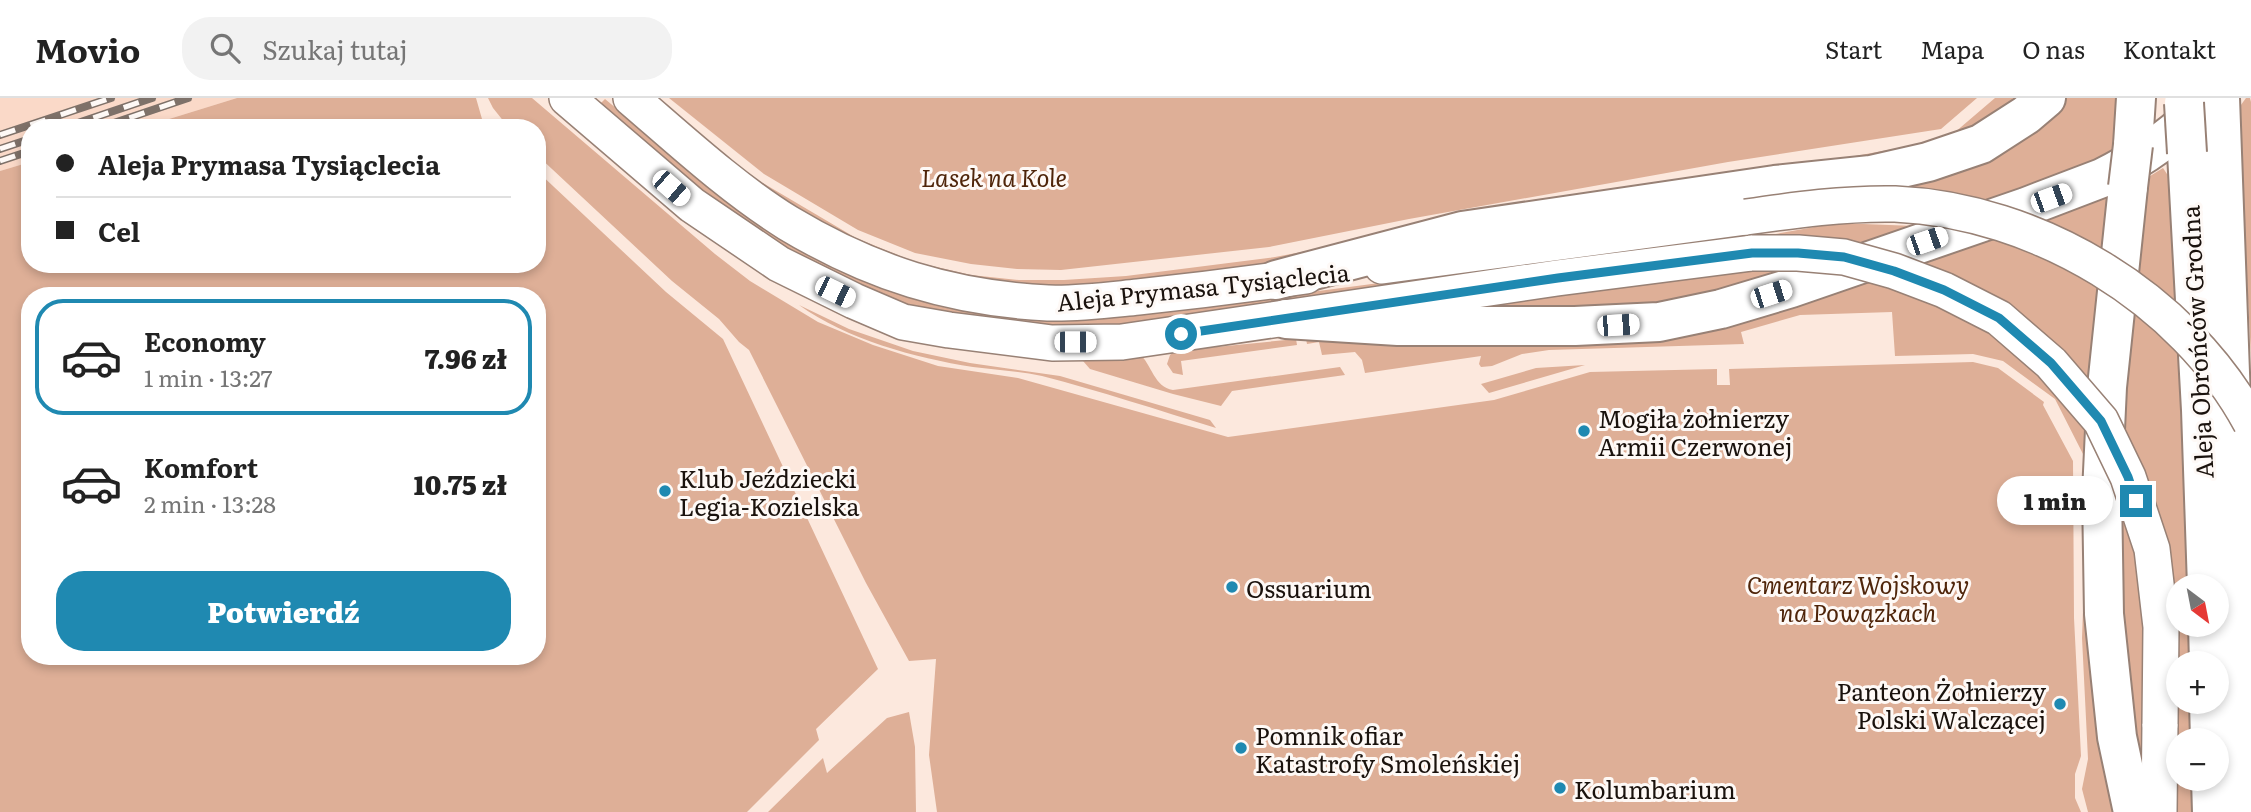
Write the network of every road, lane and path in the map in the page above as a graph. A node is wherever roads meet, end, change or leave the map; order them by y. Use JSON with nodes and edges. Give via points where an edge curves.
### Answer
{"nodes":[{"id":1,"x":631,"y":98,"type":"edge"},
{"id":2,"x":2046,"y":98,"type":"edge"},
{"id":3,"x":2136,"y":98,"type":"edge"},
{"id":4,"x":2204,"y":104,"type":"edge"},
{"id":5,"x":578,"y":108,"type":"edge"},
{"id":6,"x":1276,"y":281,"type":"junction"},
{"id":7,"x":1286,"y":318,"type":"junction"},
{"id":8,"x":2251,"y":423,"type":"edge"},
{"id":9,"x":2207,"y":574,"type":"edge"},
{"id":10,"x":2211,"y":791,"type":"edge"},
{"id":11,"x":2133,"y":812,"type":"edge"},
{"id":12,"x":2159,"y":812,"type":"edge"},
{"id":13,"x":2212,"y":812,"type":"edge"},
{"id":14,"x":2246,"y":812,"type":"edge"}],
"edges":[{"from":1,"to":6,"type":"main road","name":"Aleja Prymasa Tysiąclecia","via":[[787,222],[856,260],[946,290],[1049,303]]},
{"from":2,"to":6,"type":"highway","via":[[1981,144],[1928,162],[1871,175],[1462,231]]},
{"from":3,"to":11,"type":"highway","bridge":true,"via":[[2107,387],[2102,493],[2104,614],[2117,737]]},
{"from":4,"to":7,"type":"highway","via":[[2154,148],[2102,178],[1791,288],[1693,316],[1575,326],[1398,326]]},
{"from":4,"to":9,"type":"highway","name":"Aleja Obrońców Grodna","bridge":true,"via":[[2187,153]]},
{"from":4,"to":14,"type":"highway","name":"Aleja Obrońców Grodna"},
{"from":5,"to":7,"type":"main road","name":"Aleja Prymasa Tysiąclecia","via":[[692,205],[779,264],[903,322],[1052,343],[1122,342]]},
{"from":6,"to":8,"type":"main road","name":"Aleja Prymasa Tysiąclecia","bridge":true,"via":[[1814,207],[1896,204],[1955,212],[2012,226],[2066,248],[2122,281],[2181,331],[2237,397]]},
{"from":7,"to":12,"type":"main road","name":"Aleja Prymasa Tysiąclecia","bridge":true,"via":[[1752,253],[1844,257],[1944,290],[1999,318],[2051,363],[2101,421],[2128,477],[2152,549],[2161,628]]},
{"from":10,"to":13,"type":"highway"}]}
